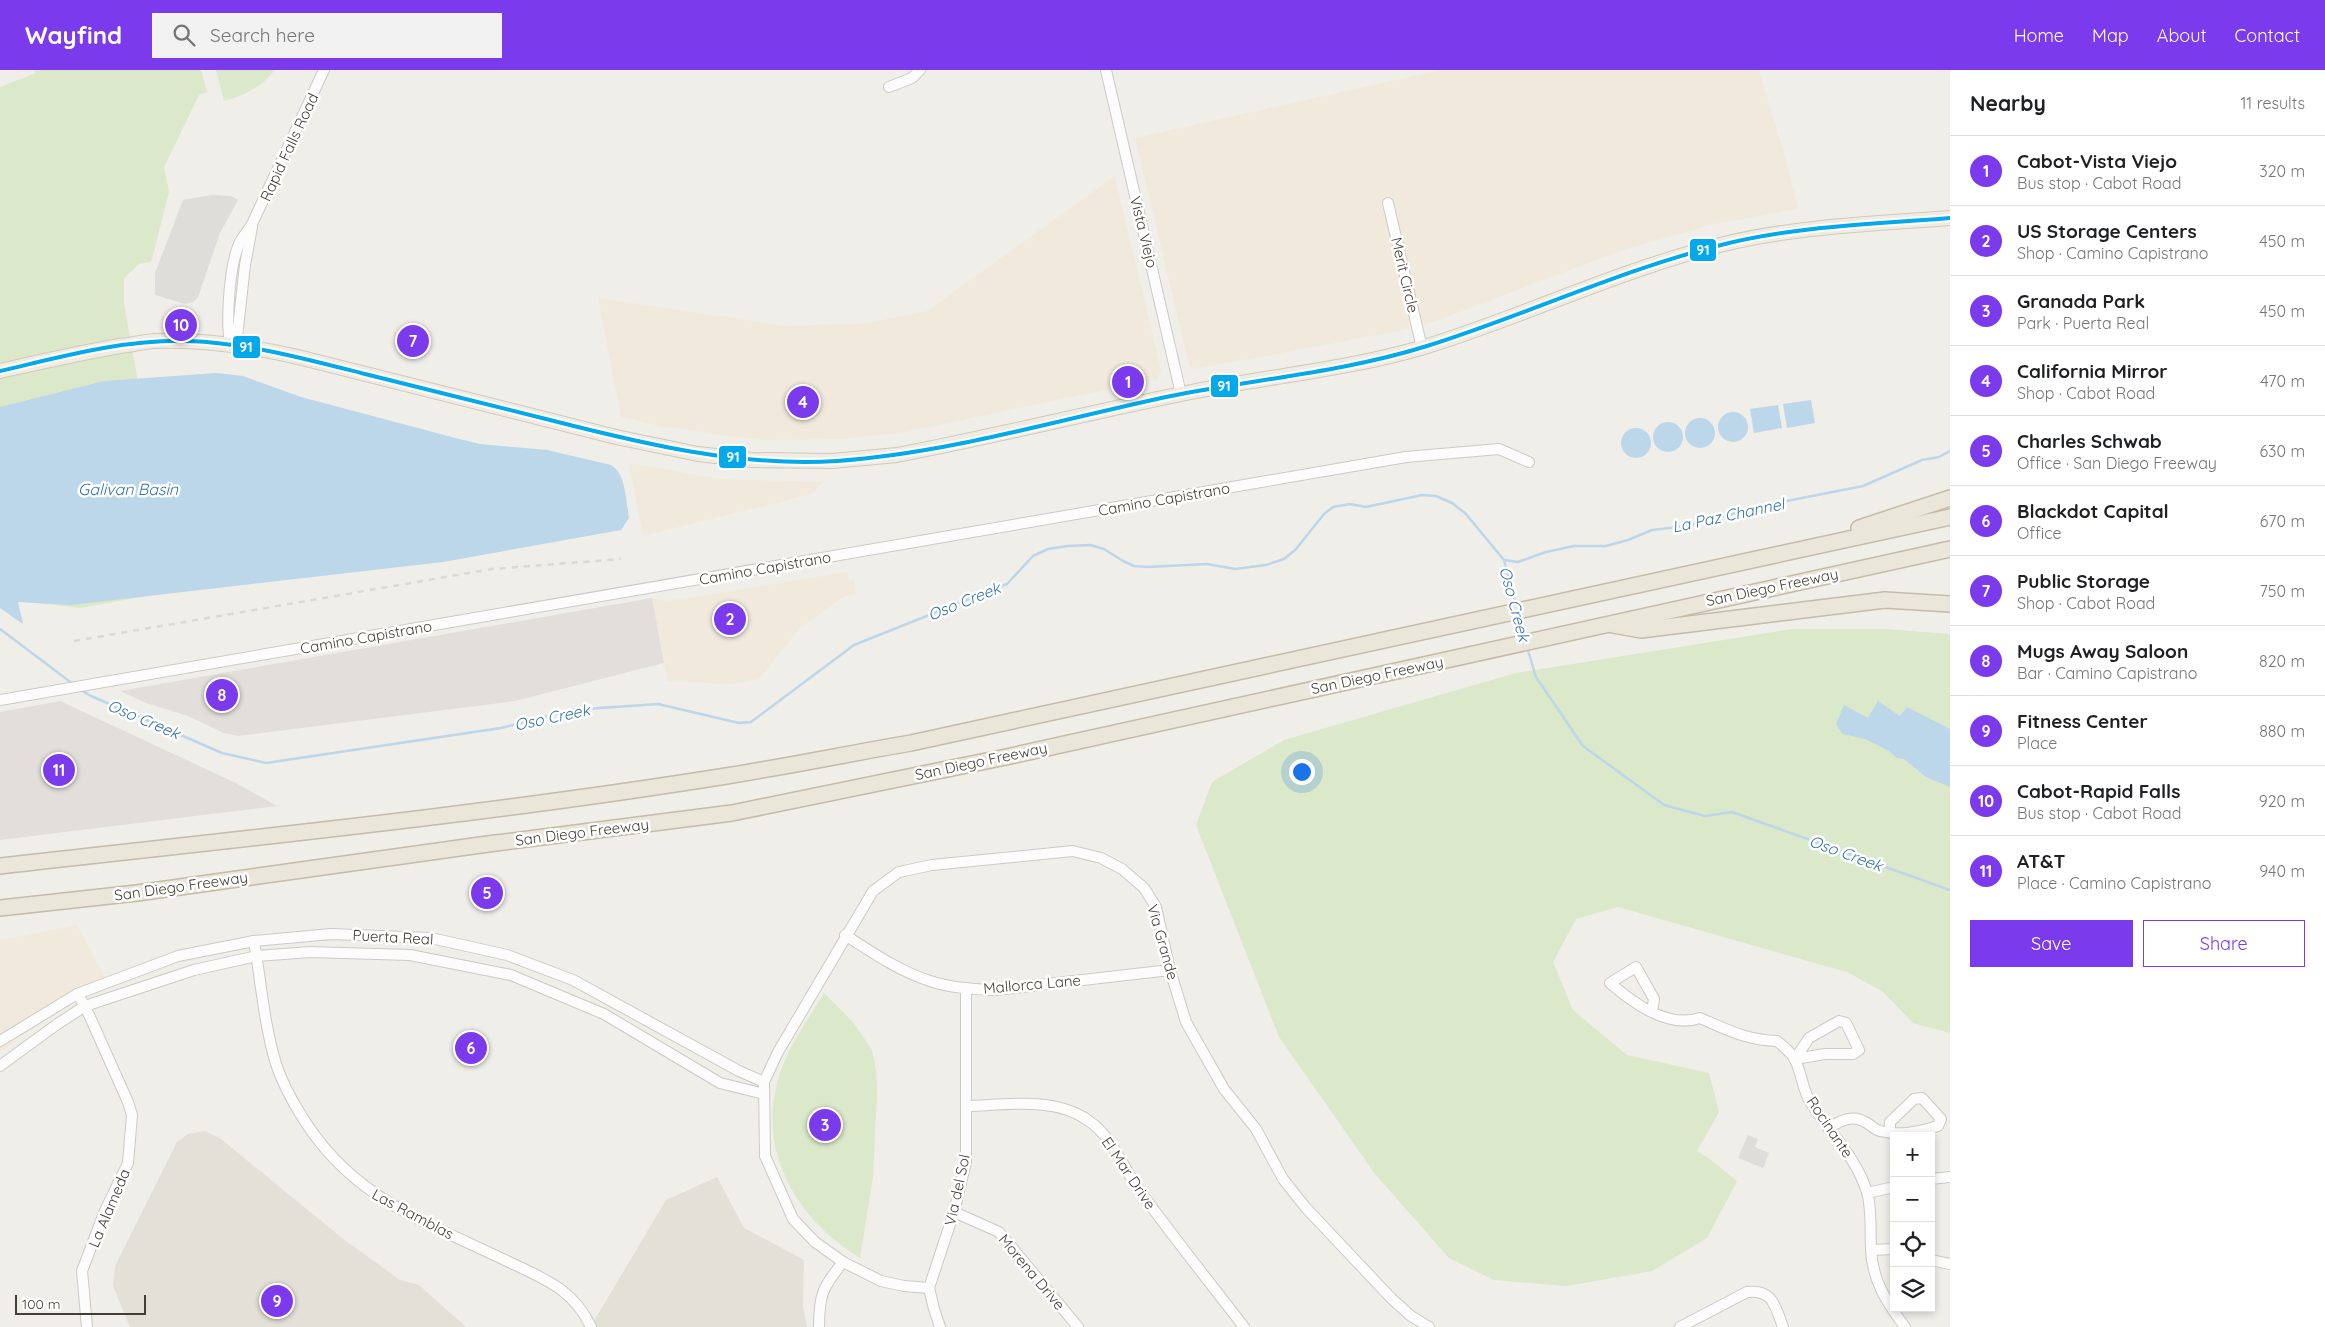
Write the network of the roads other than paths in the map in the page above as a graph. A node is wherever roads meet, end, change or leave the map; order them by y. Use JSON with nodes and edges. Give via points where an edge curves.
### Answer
{"nodes":[{"id":1,"x":324,"y":70,"type":"edge"},
{"id":2,"x":920,"y":70,"type":"edge"},
{"id":3,"x":1106,"y":70,"type":"edge"},
{"id":4,"x":890,"y":87,"type":"dead end"},
{"id":5,"x":1388,"y":203,"type":"dead end"},
{"id":6,"x":1950,"y":218,"type":"edge"},
{"id":7,"x":230,"y":344,"type":"junction"},
{"id":8,"x":1422,"y":348,"type":"junction"},
{"id":9,"x":0,"y":371,"type":"edge"},
{"id":10,"x":1181,"y":394,"type":"junction"},
{"id":11,"x":1529,"y":462,"type":"dead end"},
{"id":12,"x":1950,"y":498,"type":"edge"},
{"id":13,"x":1950,"y":517,"type":"edge"},
{"id":14,"x":1950,"y":549,"type":"edge"},
{"id":15,"x":1782,"y":554,"type":"junction"},
{"id":16,"x":1950,"y":604,"type":"edge"},
{"id":17,"x":1606,"y":624,"type":"junction"},
{"id":18,"x":0,"y":700,"type":"edge"},
{"id":19,"x":0,"y":866,"type":"edge"},
{"id":20,"x":137,"y":893,"type":"junction"},
{"id":21,"x":0,"y":908,"type":"edge"},
{"id":22,"x":0,"y":919,"type":"edge"},
{"id":23,"x":845,"y":936,"type":"junction"},
{"id":24,"x":254,"y":941,"type":"junction"},
{"id":25,"x":257,"y":956,"type":"junction"},
{"id":26,"x":1170,"y":970,"type":"junction"},
{"id":27,"x":966,"y":988,"type":"junction"},
{"id":28,"x":77,"y":994,"type":"junction"},
{"id":29,"x":85,"y":1006,"type":"junction"},
{"id":30,"x":1652,"y":1012,"type":"junction"},
{"id":31,"x":0,"y":1041,"type":"edge"},
{"id":32,"x":1795,"y":1059,"type":"junction"},
{"id":33,"x":0,"y":1066,"type":"edge"},
{"id":34,"x":764,"y":1082,"type":"junction"},
{"id":35,"x":764,"y":1094,"type":"junction"},
{"id":36,"x":966,"y":1106,"type":"junction"},
{"id":37,"x":1828,"y":1128,"type":"junction"},
{"id":38,"x":1890,"y":1133,"type":"junction"},
{"id":39,"x":1950,"y":1177,"type":"edge"},
{"id":40,"x":1935,"y":1179,"type":"edge"},
{"id":41,"x":1890,"y":1188,"type":"edge"},
{"id":42,"x":1867,"y":1193,"type":"junction"},
{"id":43,"x":954,"y":1212,"type":"junction"},
{"id":44,"x":1890,"y":1249,"type":"edge"},
{"id":45,"x":1871,"y":1250,"type":"junction"},
{"id":46,"x":1935,"y":1261,"type":"edge"},
{"id":47,"x":843,"y":1262,"type":"junction"},
{"id":48,"x":1950,"y":1264,"type":"edge"},
{"id":49,"x":929,"y":1288,"type":"junction"},
{"id":50,"x":88,"y":1327,"type":"edge"},
{"id":51,"x":590,"y":1327,"type":"edge"},
{"id":52,"x":818,"y":1327,"type":"edge"},
{"id":53,"x":940,"y":1327,"type":"edge"},
{"id":54,"x":1078,"y":1327,"type":"edge"},
{"id":55,"x":1244,"y":1327,"type":"edge"},
{"id":56,"x":1429,"y":1327,"type":"edge"},
{"id":57,"x":1680,"y":1327,"type":"edge"},
{"id":58,"x":1783,"y":1327,"type":"edge"},
{"id":59,"x":1905,"y":1327,"type":"edge"}],
"edges":[{"from":1,"to":7,"type":"street","name":"Rapid Falls Road","via":[[252,224],[237,337]]},
{"from":2,"to":4,"type":"street","via":[[912,78]]},
{"from":3,"to":10,"type":"street","name":"Vista Viejo"},
{"from":5,"to":8,"type":"street","name":"Merit Circle"},
{"from":6,"to":8,"type":"main road","via":[[1804,230],[1725,244],[1660,262]]},
{"from":7,"to":9,"type":"main road","via":[[146,342]]},
{"from":7,"to":10,"type":"main road","via":[[298,357],[663,448],[752,460],[832,461],[897,455]]},
{"from":8,"to":10,"type":"main road"},
{"from":11,"to":18,"type":"street","name":"Camino Capistrano","via":[[1499,449],[1406,457]]},
{"from":12,"to":15,"type":"highway"},
{"from":13,"to":15,"type":"highway","name":"San Diego Freeway"},
{"from":14,"to":17,"type":"highway","name":"San Diego Freeway"},
{"from":15,"to":19,"type":"highway","name":"San Diego Freeway","via":[[911,743],[720,777],[486,810]]},
{"from":16,"to":17,"type":"highway","via":[[1885,600],[1641,630]]},
{"from":17,"to":20,"type":"highway","name":"San Diego Freeway","via":[[732,813]]},
{"from":20,"to":21,"type":"highway","name":"San Diego Freeway"},
{"from":20,"to":22,"type":"highway"},
{"from":23,"to":26,"type":"street","name":"Via Grande","via":[[873,891],[899,872],[932,865],[1073,851],[1101,858],[1122,869],[1144,888],[1156,907]]},
{"from":23,"to":27,"type":"street","name":"Mallorca Lane","via":[[899,969],[932,982]]},
{"from":23,"to":34,"type":"street","name":"Via Grande"},
{"from":24,"to":25,"type":"street","name":"Las Ramblas"},
{"from":24,"to":28,"type":"street","name":"Puerta Real","via":[[178,956]]},
{"from":24,"to":34,"type":"street","name":"Puerta Real","via":[[331,934],[431,938],[507,955],[574,980]]},
{"from":25,"to":29,"type":"street","name":"Puerta Real","via":[[194,970]]},
{"from":25,"to":35,"type":"street","name":"Puerta Real","via":[[310,952],[410,955],[512,975],[604,1014],[720,1083]]},
{"from":25,"to":51,"type":"street","name":"Las Ramblas","via":[[266,1026],[276,1065],[288,1094],[314,1137],[356,1181],[393,1206],[558,1286],[584,1313]]},
{"from":26,"to":27,"type":"street","name":"Mallorca Lane","via":[[995,990]]},
{"from":26,"to":56,"type":"street","name":"Via Grande","via":[[1186,1022],[1197,1043],[1224,1089],[1256,1128],[1282,1179],[1392,1298]]},
{"from":27,"to":36,"type":"street","name":"Via del Sol"},
{"from":28,"to":29,"type":"street","name":"La Alameda"},
{"from":28,"to":31,"type":"street","name":"Puerta Real"},
{"from":29,"to":33,"type":"street","name":"Puerta Real"},
{"from":29,"to":50,"type":"street","name":"La Alameda","via":[[132,1115],[128,1163],[82,1271]]},
{"from":30,"to":30,"type":"street","via":[[1633,1003],[1610,983],[1636,967],[1654,999]]},
{"from":30,"to":32,"type":"street","via":[[1690,1022],[1700,1018],[1737,1035],[1777,1041]]},
{"from":32,"to":32,"type":"street","via":[[1809,1038],[1839,1021],[1846,1023],[1858,1050],[1853,1054]]},
{"from":32,"to":37,"type":"street","name":"Rocinante","via":[[1809,1100]]},
{"from":34,"to":35,"type":"street"},
{"from":35,"to":47,"type":"street","via":[[765,1156],[781,1194],[793,1219],[814,1242]]},
{"from":36,"to":43,"type":"street","name":"Via del Sol","via":[[966,1162]]},
{"from":36,"to":55,"type":"street","name":"El Mar Drive","via":[[1046,1105],[1089,1120],[1108,1140],[1141,1194]]},
{"from":37,"to":38,"type":"street","via":[[1845,1118],[1857,1118],[1878,1131]]},
{"from":37,"to":42,"type":"street","name":"Rocinante","via":[[1849,1153]]},
{"from":38,"to":38,"type":"street","via":[[1890,1122],[1914,1099],[1922,1098],[1941,1119],[1938,1126],[1913,1134]]},
{"from":39,"to":40,"type":"street"},
{"from":41,"to":42,"type":"street"},
{"from":42,"to":45,"type":"street","name":"Rocinante"},
{"from":43,"to":49,"type":"street","name":"Via del Sol"},
{"from":43,"to":54,"type":"street","name":"Morena Drive","via":[[999,1232]]},
{"from":44,"to":45,"type":"street"},
{"from":45,"to":59,"type":"street","name":"Rocinante","via":[[1876,1282]]},
{"from":46,"to":48,"type":"street"},
{"from":47,"to":49,"type":"street","via":[[881,1280]]},
{"from":47,"to":52,"type":"street","via":[[826,1284],[819,1303]]},
{"from":49,"to":53,"type":"street"},
{"from":57,"to":58,"type":"street","via":[[1747,1292],[1758,1291],[1768,1295]]}]}
